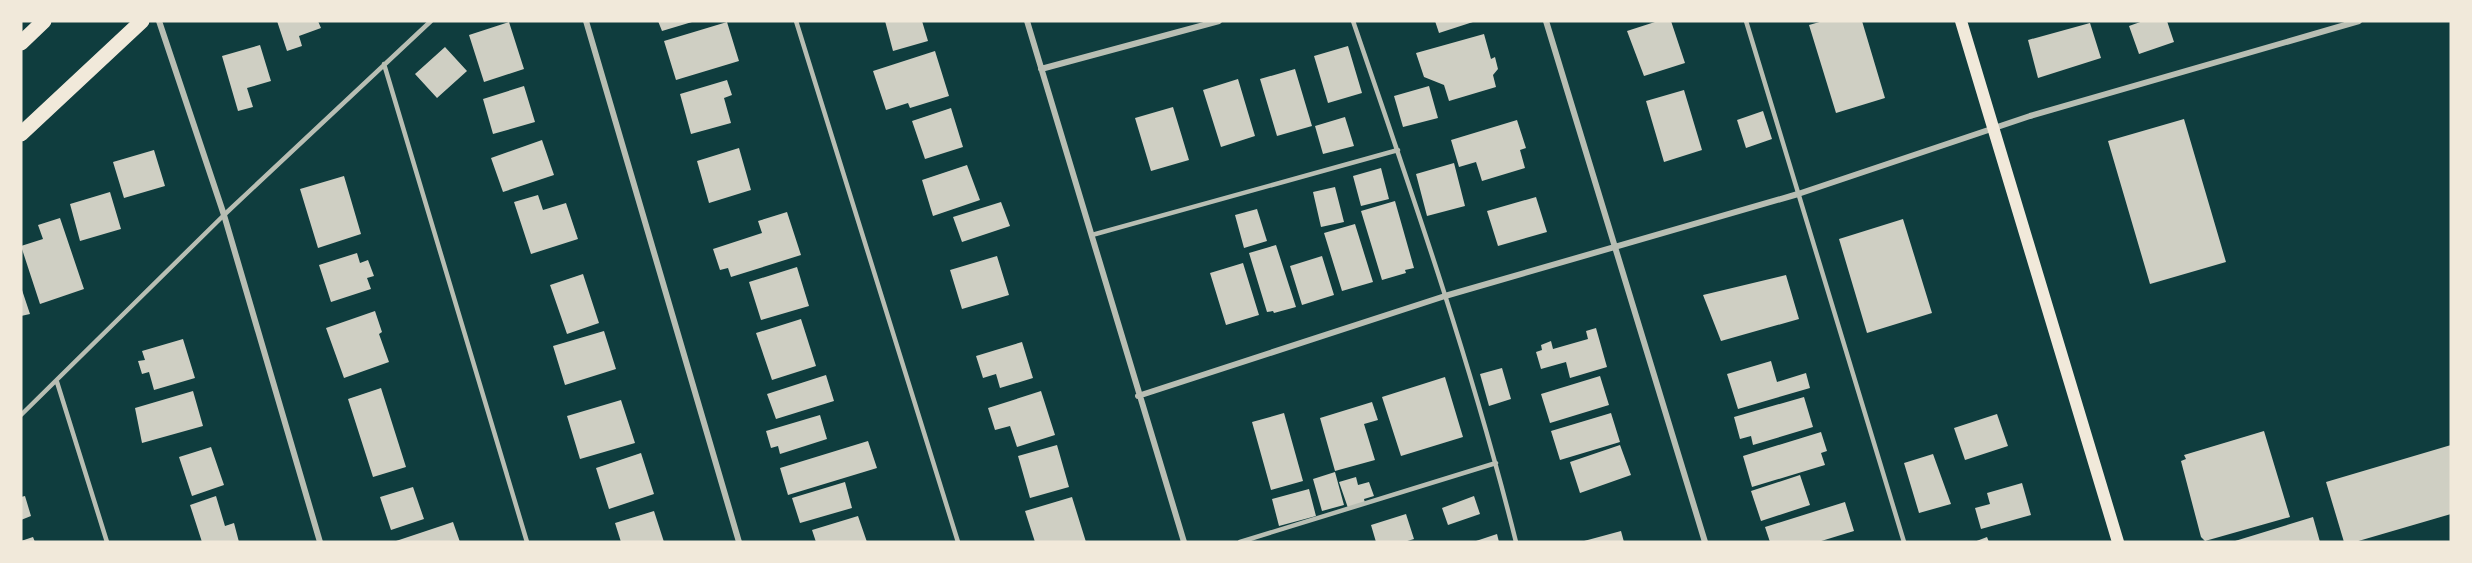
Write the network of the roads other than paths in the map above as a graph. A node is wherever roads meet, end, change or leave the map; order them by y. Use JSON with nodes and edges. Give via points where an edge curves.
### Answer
{"nodes":[{"id":1,"x":44,"y":21,"type":"edge"},
{"id":2,"x":142,"y":21,"type":"edge"},
{"id":3,"x":159,"y":21,"type":"edge"},
{"id":4,"x":431,"y":21,"type":"edge"},
{"id":5,"x":586,"y":21,"type":"edge"},
{"id":6,"x":796,"y":21,"type":"edge"},
{"id":7,"x":1027,"y":21,"type":"edge"},
{"id":8,"x":1219,"y":21,"type":"edge"},
{"id":9,"x":1353,"y":21,"type":"edge"},
{"id":10,"x":1546,"y":21,"type":"edge"},
{"id":11,"x":1746,"y":21,"type":"edge"},
{"id":12,"x":1961,"y":21,"type":"edge"},
{"id":13,"x":2359,"y":21,"type":"edge"},
{"id":14,"x":21,"y":43,"type":"edge"},
{"id":15,"x":384,"y":64,"type":"junction"},
{"id":16,"x":1041,"y":69,"type":"junction"},
{"id":17,"x":1994,"y":129,"type":"junction"},
{"id":18,"x":21,"y":134,"type":"edge"},
{"id":19,"x":1398,"y":150,"type":"junction"},
{"id":20,"x":1798,"y":194,"type":"junction"},
{"id":21,"x":224,"y":215,"type":"junction"},
{"id":22,"x":1092,"y":235,"type":"junction"},
{"id":23,"x":1614,"y":248,"type":"junction"},
{"id":24,"x":1445,"y":296,"type":"junction"},
{"id":25,"x":57,"y":382,"type":"junction"},
{"id":26,"x":1138,"y":396,"type":"junction"},
{"id":27,"x":21,"y":415,"type":"edge"},
{"id":28,"x":1496,"y":464,"type":"junction"},
{"id":29,"x":107,"y":542,"type":"edge"},
{"id":30,"x":320,"y":542,"type":"edge"},
{"id":31,"x":527,"y":542,"type":"edge"},
{"id":32,"x":739,"y":542,"type":"edge"},
{"id":33,"x":958,"y":542,"type":"edge"},
{"id":34,"x":1184,"y":542,"type":"edge"},
{"id":35,"x":1240,"y":542,"type":"edge"},
{"id":36,"x":1516,"y":542,"type":"edge"},
{"id":37,"x":1705,"y":542,"type":"edge"},
{"id":38,"x":1904,"y":542,"type":"edge"},
{"id":39,"x":2118,"y":542,"type":"edge"}],
"edges":[{"from":1,"to":14,"type":"main road"},
{"from":2,"to":18,"type":"main road"},
{"from":3,"to":21,"type":"street"},
{"from":4,"to":15,"type":"lane"},
{"from":5,"to":32,"type":"street"},
{"from":6,"to":33,"type":"lane"},
{"from":7,"to":16,"type":"street"},
{"from":8,"to":16,"type":"street"},
{"from":9,"to":19,"type":"lane"},
{"from":10,"to":23,"type":"street"},
{"from":11,"to":20,"type":"lane"},
{"from":12,"to":17,"type":"main road"},
{"from":13,"to":17,"type":"street"},
{"from":15,"to":21,"type":"lane"},
{"from":15,"to":31,"type":"lane"},
{"from":16,"to":22,"type":"street"},
{"from":17,"to":20,"type":"street"},
{"from":17,"to":39,"type":"main road"},
{"from":19,"to":22,"type":"lane"},
{"from":19,"to":24,"type":"lane"},
{"from":20,"to":23,"type":"street"},
{"from":20,"to":38,"type":"lane"},
{"from":21,"to":25,"type":"lane"},
{"from":21,"to":30,"type":"street"},
{"from":22,"to":26,"type":"street"},
{"from":23,"to":24,"type":"street"},
{"from":23,"to":37,"type":"street"},
{"from":24,"to":26,"type":"street"},
{"from":24,"to":28,"type":"lane"},
{"from":25,"to":27,"type":"lane"},
{"from":25,"to":29,"type":"lane"},
{"from":26,"to":34,"type":"street"},
{"from":28,"to":35,"type":"lane"},
{"from":28,"to":36,"type":"lane"}]}
